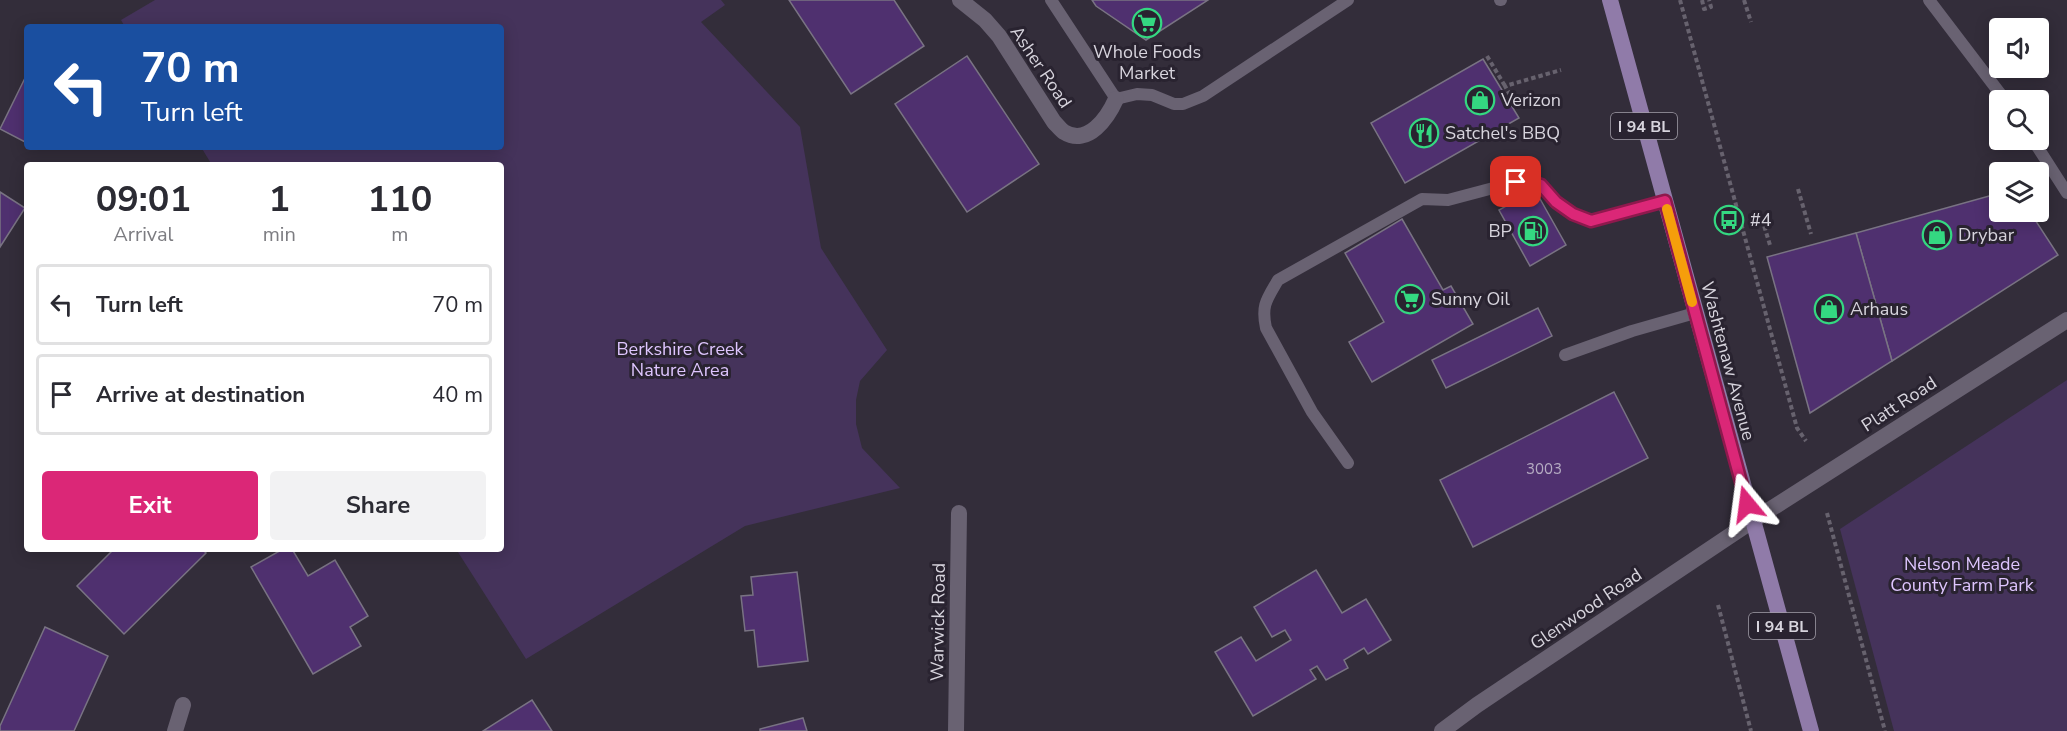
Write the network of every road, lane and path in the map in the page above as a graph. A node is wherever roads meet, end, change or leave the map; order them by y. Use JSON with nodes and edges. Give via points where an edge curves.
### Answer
{"nodes":[{"id":1,"x":960,"y":0,"type":"edge"},
{"id":2,"x":1051,"y":0,"type":"edge"},
{"id":3,"x":1348,"y":0,"type":"edge"},
{"id":4,"x":1610,"y":0,"type":"edge"},
{"id":5,"x":1680,"y":0,"type":"edge"},
{"id":6,"x":1702,"y":0,"type":"edge"},
{"id":7,"x":1709,"y":0,"type":"edge"},
{"id":8,"x":1744,"y":0,"type":"edge"},
{"id":9,"x":1929,"y":0,"type":"edge"},
{"id":10,"x":1752,"y":22,"type":"dead end"},
{"id":11,"x":1487,"y":56,"type":"dead end"},
{"id":12,"x":1561,"y":70,"type":"dead end"},
{"id":13,"x":1504,"y":87,"type":"junction"},
{"id":14,"x":1997,"y":90,"type":"edge"},
{"id":15,"x":1510,"y":95,"type":"dead end"},
{"id":16,"x":1116,"y":99,"type":"junction"},
{"id":17,"x":2039,"y":150,"type":"edge"},
{"id":18,"x":1798,"y":189,"type":"dead end"},
{"id":19,"x":2067,"y":193,"type":"edge"},
{"id":20,"x":1665,"y":201,"type":"junction"},
{"id":21,"x":1762,"y":219,"type":"dead end"},
{"id":22,"x":1811,"y":234,"type":"dead end"},
{"id":23,"x":1770,"y":245,"type":"dead end"},
{"id":24,"x":1695,"y":314,"type":"junction"},
{"id":25,"x":2067,"y":320,"type":"edge"},
{"id":26,"x":1565,"y":355,"type":"dead end"},
{"id":27,"x":1806,"y":441,"type":"dead end"},
{"id":28,"x":1348,"y":462,"type":"dead end"},
{"id":29,"x":959,"y":513,"type":"dead end"},
{"id":30,"x":1827,"y":513,"type":"dead end"},
{"id":31,"x":1752,"y":521,"type":"junction"},
{"id":32,"x":1718,"y":605,"type":"dead end"},
{"id":33,"x":183,"y":705,"type":"dead end"},
{"id":34,"x":175,"y":731,"type":"edge"},
{"id":35,"x":956,"y":731,"type":"edge"},
{"id":36,"x":1442,"y":731,"type":"edge"},
{"id":37,"x":1751,"y":731,"type":"edge"},
{"id":38,"x":1811,"y":731,"type":"edge"},
{"id":39,"x":1885,"y":731,"type":"edge"}],
"edges":[{"from":1,"to":16,"type":"street","name":"Asher Road","via":[[999,36],[1065,133],[1080,136],[1096,128]]},
{"from":2,"to":16,"type":"lane"},
{"from":3,"to":16,"type":"lane","via":[[1193,101],[1174,104],[1137,94]]},
{"from":4,"to":20,"type":"main road","name":"Washtenaw Avenue","number":"I 94 BL"},
{"from":5,"to":27,"type":"path","via":[[1797,428]]},
{"from":6,"to":7,"type":"path","via":[[1704,9],[1711,7]]},
{"from":8,"to":10,"type":"path"},
{"from":9,"to":14,"type":"lane"},
{"from":11,"to":13,"type":"path"},
{"from":12,"to":13,"type":"path"},
{"from":13,"to":15,"type":"path"},
{"from":17,"to":19,"type":"lane"},
{"from":18,"to":22,"type":"path"},
{"from":20,"to":24,"type":"main road","name":"Washtenaw Avenue","number":"I 94 BL"},
{"from":20,"to":28,"type":"lane","via":[[1591,221],[1573,214],[1541,185],[1528,181],[1448,201],[1422,198],[1278,280],[1263,312],[1266,328],[1312,412]]},
{"from":21,"to":23,"type":"path"},
{"from":24,"to":26,"type":"lane"},
{"from":24,"to":31,"type":"main road","name":"Washtenaw Avenue","number":"I 94 BL"},
{"from":25,"to":31,"type":"street","name":"Platt Road"},
{"from":29,"to":35,"type":"street","name":"Warwick Road"},
{"from":30,"to":39,"type":"path"},
{"from":31,"to":36,"type":"street","name":"Glenwood Road"},
{"from":31,"to":38,"type":"main road","name":"Washtenaw Avenue","number":"I 94 BL"},
{"from":32,"to":37,"type":"path"},
{"from":33,"to":34,"type":"street"}]}
